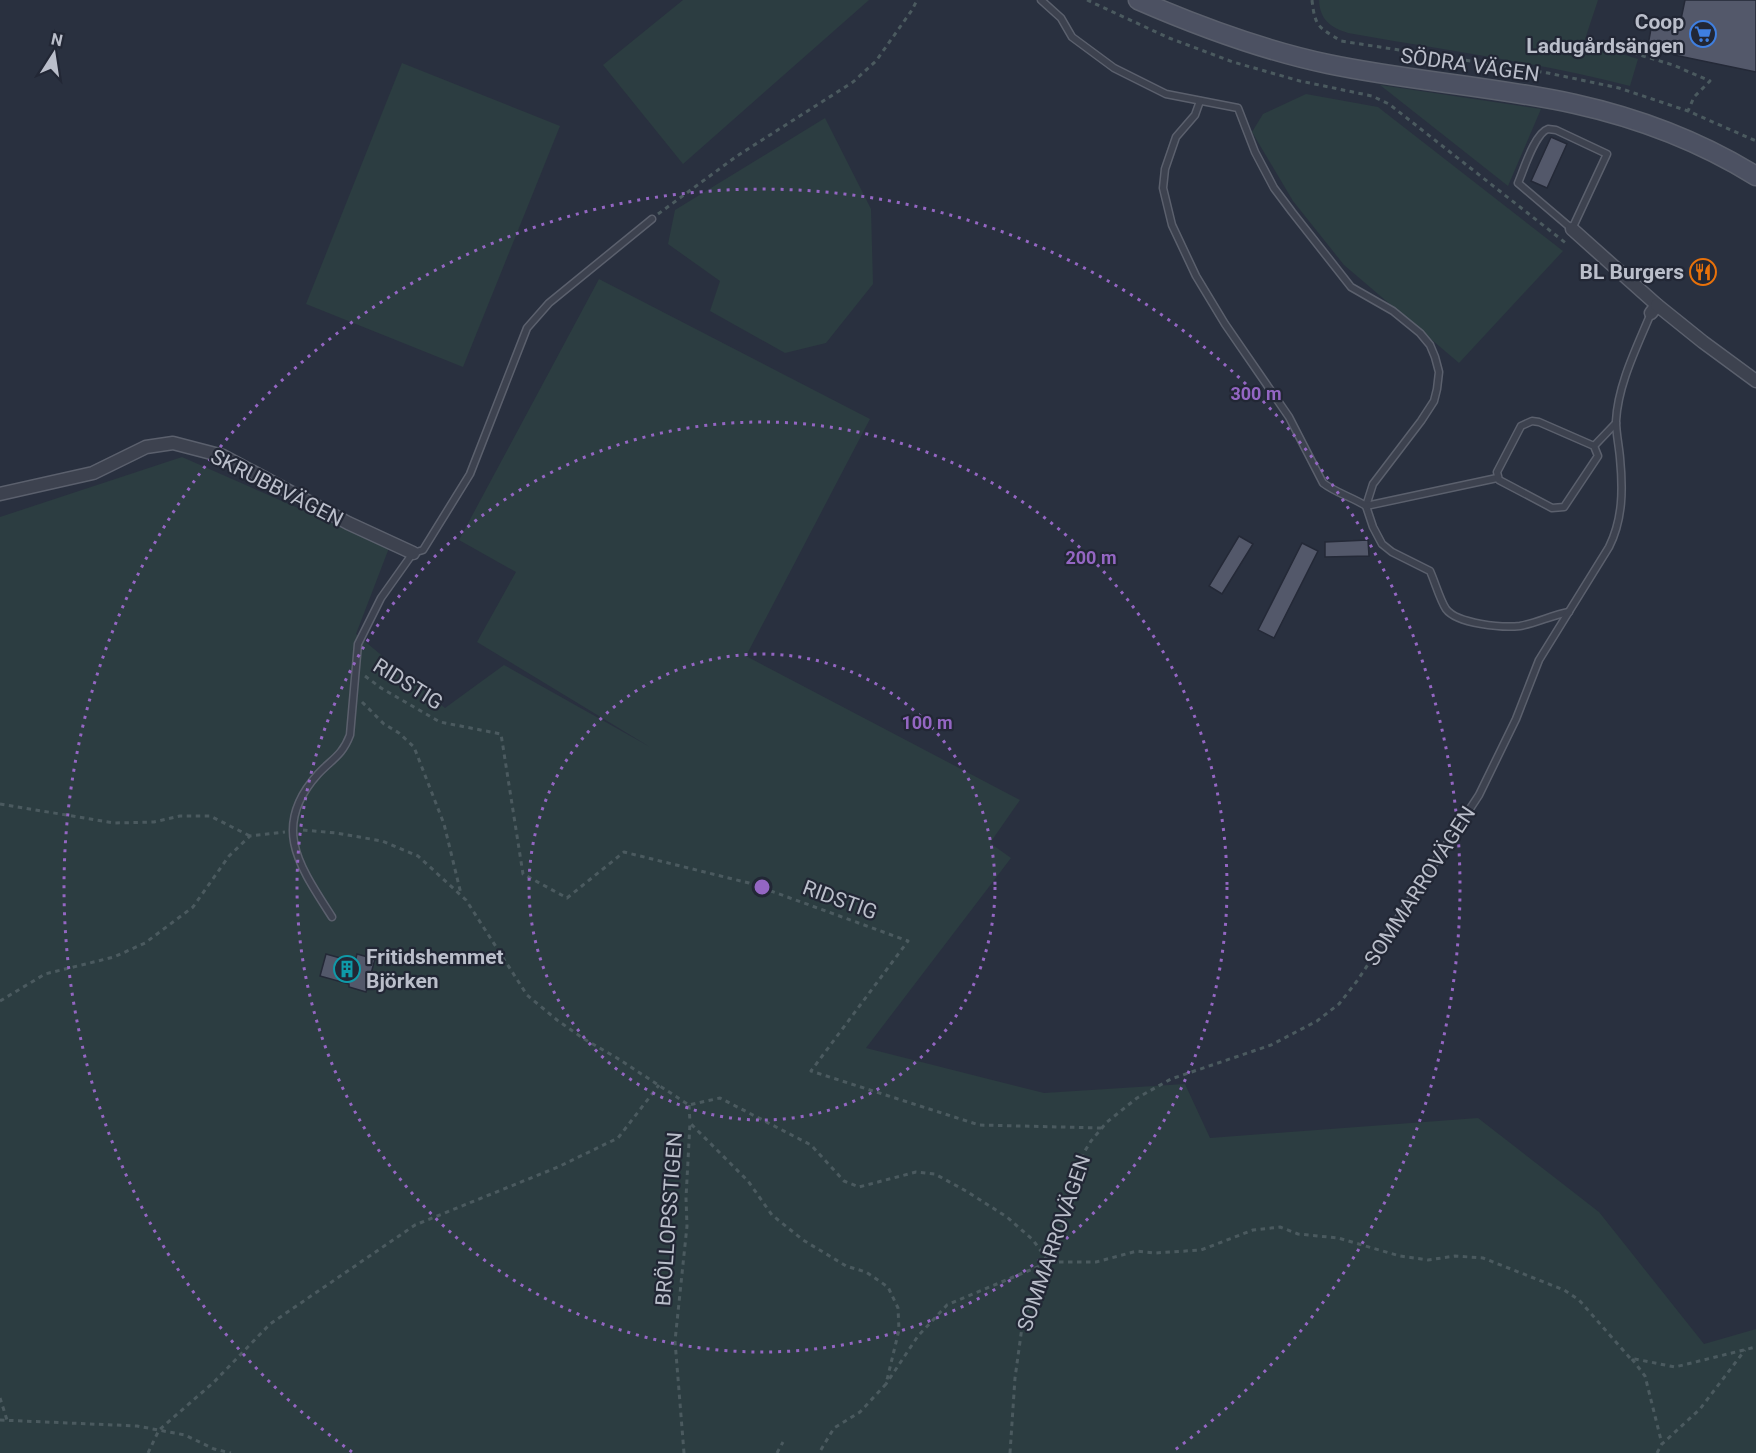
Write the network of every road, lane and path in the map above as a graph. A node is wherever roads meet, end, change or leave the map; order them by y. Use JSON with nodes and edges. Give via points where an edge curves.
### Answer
{"nodes":[{"id":1,"x":917,"y":0,"type":"edge"},
{"id":2,"x":1041,"y":0,"type":"edge"},
{"id":3,"x":1087,"y":0,"type":"edge"},
{"id":4,"x":1138,"y":0,"type":"edge"},
{"id":5,"x":1312,"y":0,"type":"edge"},
{"id":6,"x":1607,"y":45,"type":"dead end"},
{"id":7,"x":1200,"y":101,"type":"junction"},
{"id":8,"x":1688,"y":111,"type":"junction"},
{"id":9,"x":1756,"y":141,"type":"edge"},
{"id":10,"x":1756,"y":176,"type":"edge"},
{"id":11,"x":652,"y":219,"type":"joint"},
{"id":12,"x":1572,"y":229,"type":"junction"},
{"id":13,"x":1566,"y":244,"type":"dead end"},
{"id":14,"x":1654,"y":309,"type":"junction"},
{"id":15,"x":1756,"y":381,"type":"edge"},
{"id":16,"x":1616,"y":423,"type":"junction"},
{"id":17,"x":1594,"y":446,"type":"junction"},
{"id":18,"x":1497,"y":478,"type":"junction"},
{"id":19,"x":0,"y":494,"type":"edge"},
{"id":20,"x":1366,"y":506,"type":"junction"},
{"id":21,"x":413,"y":553,"type":"junction"},
{"id":22,"x":1569,"y":612,"type":"junction"},
{"id":23,"x":356,"y":669,"type":"junction"},
{"id":24,"x":353,"y":693,"type":"junction"},
{"id":25,"x":0,"y":804,"type":"edge"},
{"id":26,"x":293,"y":831,"type":"junction"},
{"id":27,"x":250,"y":836,"type":"junction"},
{"id":28,"x":462,"y":896,"type":"junction"},
{"id":29,"x":332,"y":916,"type":"dead end"},
{"id":30,"x":1382,"y":943,"type":"joint"},
{"id":31,"x":0,"y":1001,"type":"edge"},
{"id":32,"x":659,"y":1085,"type":"junction"},
{"id":33,"x":689,"y":1105,"type":"junction"},
{"id":34,"x":690,"y":1123,"type":"junction"},
{"id":35,"x":1102,"y":1128,"type":"junction"},
{"id":36,"x":1050,"y":1262,"type":"junction"},
{"id":37,"x":1756,"y":1347,"type":"edge"},
{"id":38,"x":1746,"y":1349,"type":"junction"},
{"id":39,"x":1630,"y":1358,"type":"junction"},
{"id":40,"x":886,"y":1384,"type":"junction"},
{"id":41,"x":0,"y":1398,"type":"edge"},
{"id":42,"x":0,"y":1420,"type":"edge"},
{"id":43,"x":7,"y":1420,"type":"junction"},
{"id":44,"x":159,"y":1430,"type":"junction"},
{"id":45,"x":783,"y":1442,"type":"dead end"},
{"id":46,"x":1662,"y":1444,"type":"junction"},
{"id":47,"x":148,"y":1453,"type":"edge"},
{"id":48,"x":231,"y":1453,"type":"edge"},
{"id":49,"x":684,"y":1453,"type":"edge"},
{"id":50,"x":777,"y":1453,"type":"edge"},
{"id":51,"x":819,"y":1453,"type":"edge"},
{"id":52,"x":1010,"y":1453,"type":"edge"},
{"id":53,"x":1657,"y":1453,"type":"edge"}],
"edges":[{"from":1,"to":11,"type":"path","via":[[876,61],[853,82],[737,156]]},
{"from":2,"to":7,"type":"lane","via":[[1061,18],[1072,37],[1114,68],[1166,94]]},
{"from":3,"to":13,"type":"path","via":[[1222,58],[1300,81],[1372,96],[1389,104]]},
{"from":4,"to":10,"type":"main road","name":"SÖDRA VÄGEN","via":[[1237,39],[1326,64],[1606,112],[1667,132]]},
{"from":5,"to":8,"type":"path","via":[[1317,25],[1341,41],[1548,73],[1619,88]]},
{"from":6,"to":8,"type":"path","via":[[1710,81],[1694,97]]},
{"from":7,"to":20,"type":"lane","via":[[1195,115],[1176,137],[1165,169],[1163,188],[1172,225],[1196,276],[1289,417],[1323,483]]},
{"from":7,"to":20,"type":"lane","via":[[1238,108],[1255,152],[1292,213],[1351,287],[1414,327],[1435,357],[1439,372],[1434,401],[1373,484]]},
{"from":8,"to":9,"type":"path"},
{"from":11,"to":21,"type":"lane","via":[[549,303],[527,328],[470,474],[423,550]]},
{"from":12,"to":12,"type":"lane","via":[[1607,154],[1548,129],[1542,131],[1518,183]]},
{"from":12,"to":14,"type":"street"},
{"from":14,"to":15,"type":"street"},
{"from":14,"to":16,"type":"lane","name":"SOMMARROVÄGEN","via":[[1622,387]]},
{"from":16,"to":17,"type":"lane"},
{"from":16,"to":22,"type":"lane","name":"SOMMARROVÄGEN","via":[[1622,493],[1617,531]]},
{"from":17,"to":18,"type":"lane","via":[[1539,422],[1526,422]]},
{"from":17,"to":18,"type":"lane","via":[[1598,456],[1564,507],[1552,508]]},
{"from":18,"to":20,"type":"lane"},
{"from":19,"to":21,"type":"street","name":"SKRUBBVÄGEN","via":[[93,473],[146,447],[173,443],[223,456]]},
{"from":20,"to":22,"type":"lane","via":[[1382,544],[1430,571],[1444,607],[1452,615],[1520,626]]},
{"from":21,"to":23,"type":"lane","via":[[376,607],[358,644]]},
{"from":22,"to":30,"type":"lane","name":"SOMMARROVÄGEN","via":[[1534,670],[1516,719],[1479,795]]},
{"from":23,"to":24,"type":"lane"},
{"from":23,"to":35,"type":"path","name":"RIDSTIG","via":[[440,722],[501,734],[523,874],[567,898],[624,852],[749,883],[908,941],[811,1071],[979,1125]]},
{"from":24,"to":26,"type":"lane","via":[[350,735],[345,748],[318,774],[298,804]]},
{"from":24,"to":28,"type":"path","via":[[414,747],[444,824]]},
{"from":25,"to":27,"type":"path","via":[[114,823],[210,816]]},
{"from":26,"to":27,"type":"path"},
{"from":26,"to":28,"type":"path","via":[[382,841],[418,856]]},
{"from":26,"to":29,"type":"lane","via":[[302,867]]},
{"from":27,"to":31,"type":"path","via":[[230,856],[193,907],[145,943],[114,957],[45,974]]},
{"from":28,"to":32,"type":"path","via":[[526,995],[584,1039]]},
{"from":30,"to":35,"type":"path","name":"SOMMARROVÄGEN","via":[[1339,1004],[1317,1021],[1271,1046],[1171,1079],[1137,1098]]},
{"from":32,"to":33,"type":"path"},
{"from":32,"to":44,"type":"path","via":[[618,1138],[558,1167],[415,1225],[320,1288],[270,1324],[214,1382]]},
{"from":33,"to":34,"type":"path"},
{"from":33,"to":36,"type":"path","via":[[720,1098],[811,1145],[844,1180],[859,1187],[916,1172],[935,1174],[1007,1217]]},
{"from":34,"to":40,"type":"path","name":"BRÖLLOPSSTIGEN","via":[[748,1181],[772,1215],[803,1240],[888,1287],[898,1308],[899,1330]]},
{"from":34,"to":49,"type":"path","name":"BRÖLLOPSSTIGEN","via":[[687,1226],[675,1341]]},
{"from":35,"to":36,"type":"path","name":"SOMMARROVÄGEN","via":[[1083,1155]]},
{"from":36,"to":39,"type":"path","via":[[1096,1262],[1137,1251],[1201,1250],[1253,1230],[1280,1227],[1400,1256],[1428,1260],[1455,1256],[1483,1258],[1564,1290],[1579,1300]]},
{"from":36,"to":40,"type":"path","via":[[947,1305],[918,1336]]},
{"from":36,"to":52,"type":"path","name":"SOMMARROVÄGEN","via":[[1023,1320]]},
{"from":37,"to":38,"type":"path"},
{"from":38,"to":39,"type":"path","via":[[1675,1367]]},
{"from":38,"to":46,"type":"path","via":[[1700,1409]]},
{"from":39,"to":46,"type":"path","via":[[1645,1376]]},
{"from":40,"to":51,"type":"path","name":"BRÖLLOPSSTIGEN","via":[[860,1412],[834,1428]]},
{"from":41,"to":43,"type":"path"},
{"from":42,"to":43,"type":"path"},
{"from":43,"to":44,"type":"path"},
{"from":44,"to":47,"type":"path"},
{"from":44,"to":48,"type":"path","via":[[185,1435]]},
{"from":45,"to":50,"type":"path"},
{"from":46,"to":53,"type":"path"}]}
